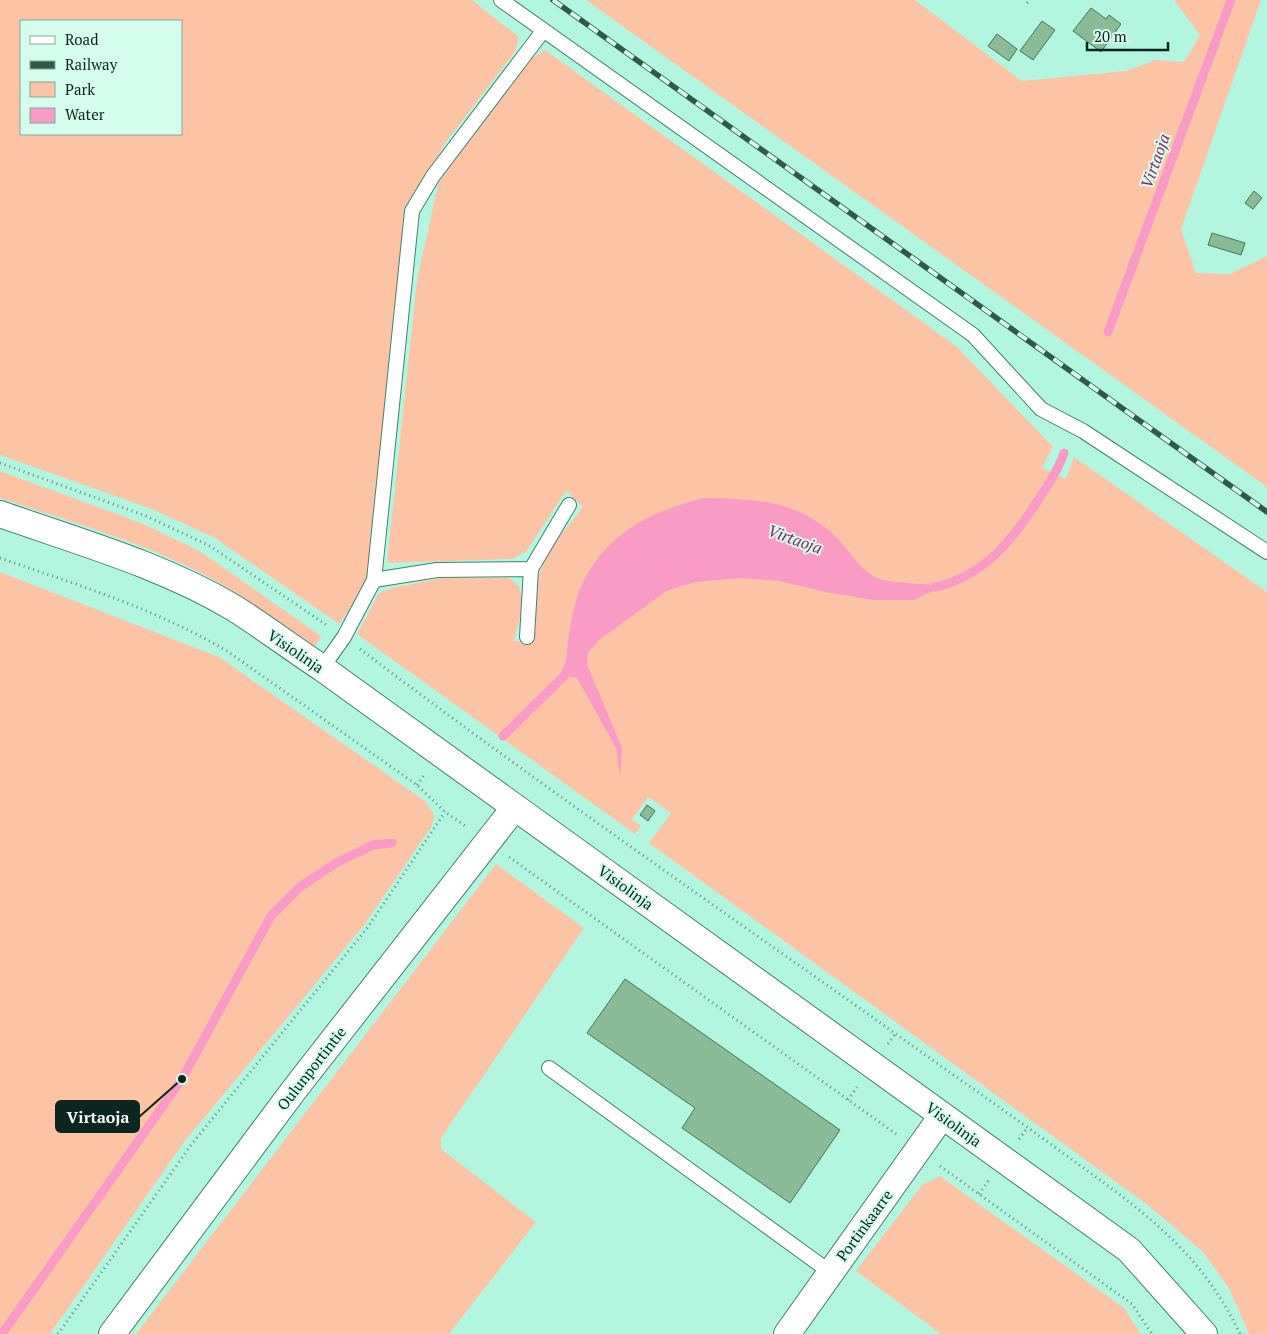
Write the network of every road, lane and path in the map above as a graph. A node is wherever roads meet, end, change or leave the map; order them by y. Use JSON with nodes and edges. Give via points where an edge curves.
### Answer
{"nodes":[{"id":1,"x":501,"y":0,"type":"edge"},
{"id":2,"x":543,"y":31,"type":"junction"},
{"id":3,"x":0,"y":464,"type":"edge"},
{"id":4,"x":570,"y":505,"type":"dead end"},
{"id":5,"x":0,"y":514,"type":"edge"},
{"id":6,"x":1267,"y":552,"type":"edge"},
{"id":7,"x":0,"y":558,"type":"edge"},
{"id":8,"x":530,"y":569,"type":"junction"},
{"id":9,"x":374,"y":580,"type":"junction"},
{"id":10,"x":344,"y":637,"type":"junction"},
{"id":11,"x":527,"y":637,"type":"dead end"},
{"id":12,"x":322,"y":668,"type":"junction"},
{"id":13,"x":515,"y":807,"type":"junction"},
{"id":14,"x":445,"y":812,"type":"junction"},
{"id":15,"x":488,"y":842,"type":"junction"},
{"id":16,"x":549,"y":1068,"type":"dead end"},
{"id":17,"x":942,"y":1116,"type":"junction"},
{"id":18,"x":918,"y":1150,"type":"junction"},
{"id":19,"x":830,"y":1272,"type":"junction"},
{"id":20,"x":58,"y":1334,"type":"edge"},
{"id":21,"x":112,"y":1334,"type":"edge"},
{"id":22,"x":787,"y":1334,"type":"edge"},
{"id":23,"x":1152,"y":1334,"type":"edge"},
{"id":24,"x":1204,"y":1334,"type":"edge"},
{"id":25,"x":1240,"y":1334,"type":"edge"}],
"edges":[{"from":1,"to":2,"type":"lane"},
{"from":2,"to":6,"type":"lane","via":[[974,335],[1041,409],[1083,431]]},
{"from":2,"to":9,"type":"lane","via":[[432,176],[412,211]]},
{"from":3,"to":10,"type":"path","via":[[146,516],[210,546]]},
{"from":4,"to":8,"type":"lane"},
{"from":5,"to":12,"type":"street","name":"Visiolinja","via":[[127,558],[185,583],[234,608]]},
{"from":7,"to":14,"type":"path","via":[[164,617],[197,633],[417,785]]},
{"from":8,"to":9,"type":"lane","via":[[437,570]]},
{"from":8,"to":11,"type":"lane"},
{"from":9,"to":10,"type":"lane"},
{"from":10,"to":12,"type":"lane"},
{"from":10,"to":25,"type":"path","via":[[459,724],[1143,1212],[1192,1258],[1219,1295]]},
{"from":12,"to":13,"type":"street","name":"Visiolinja"},
{"from":13,"to":15,"type":"street","name":"Oulunportintie"},
{"from":13,"to":17,"type":"street","name":"Visiolinja"},
{"from":14,"to":15,"type":"path"},
{"from":14,"to":20,"type":"path","via":[[368,927],[191,1146]]},
{"from":15,"to":18,"type":"path"},
{"from":15,"to":21,"type":"street","name":"Oulunportintie","via":[[294,1090]]},
{"from":16,"to":19,"type":"lane"},
{"from":17,"to":18,"type":"street","name":"Portinkaarre"},
{"from":17,"to":24,"type":"street","name":"Visiolinja","via":[[1129,1250]]},
{"from":18,"to":19,"type":"street","name":"Portinkaarre"},
{"from":18,"to":23,"type":"path","via":[[1132,1304]]},
{"from":19,"to":22,"type":"street","name":"Portinkaarre"}]}
